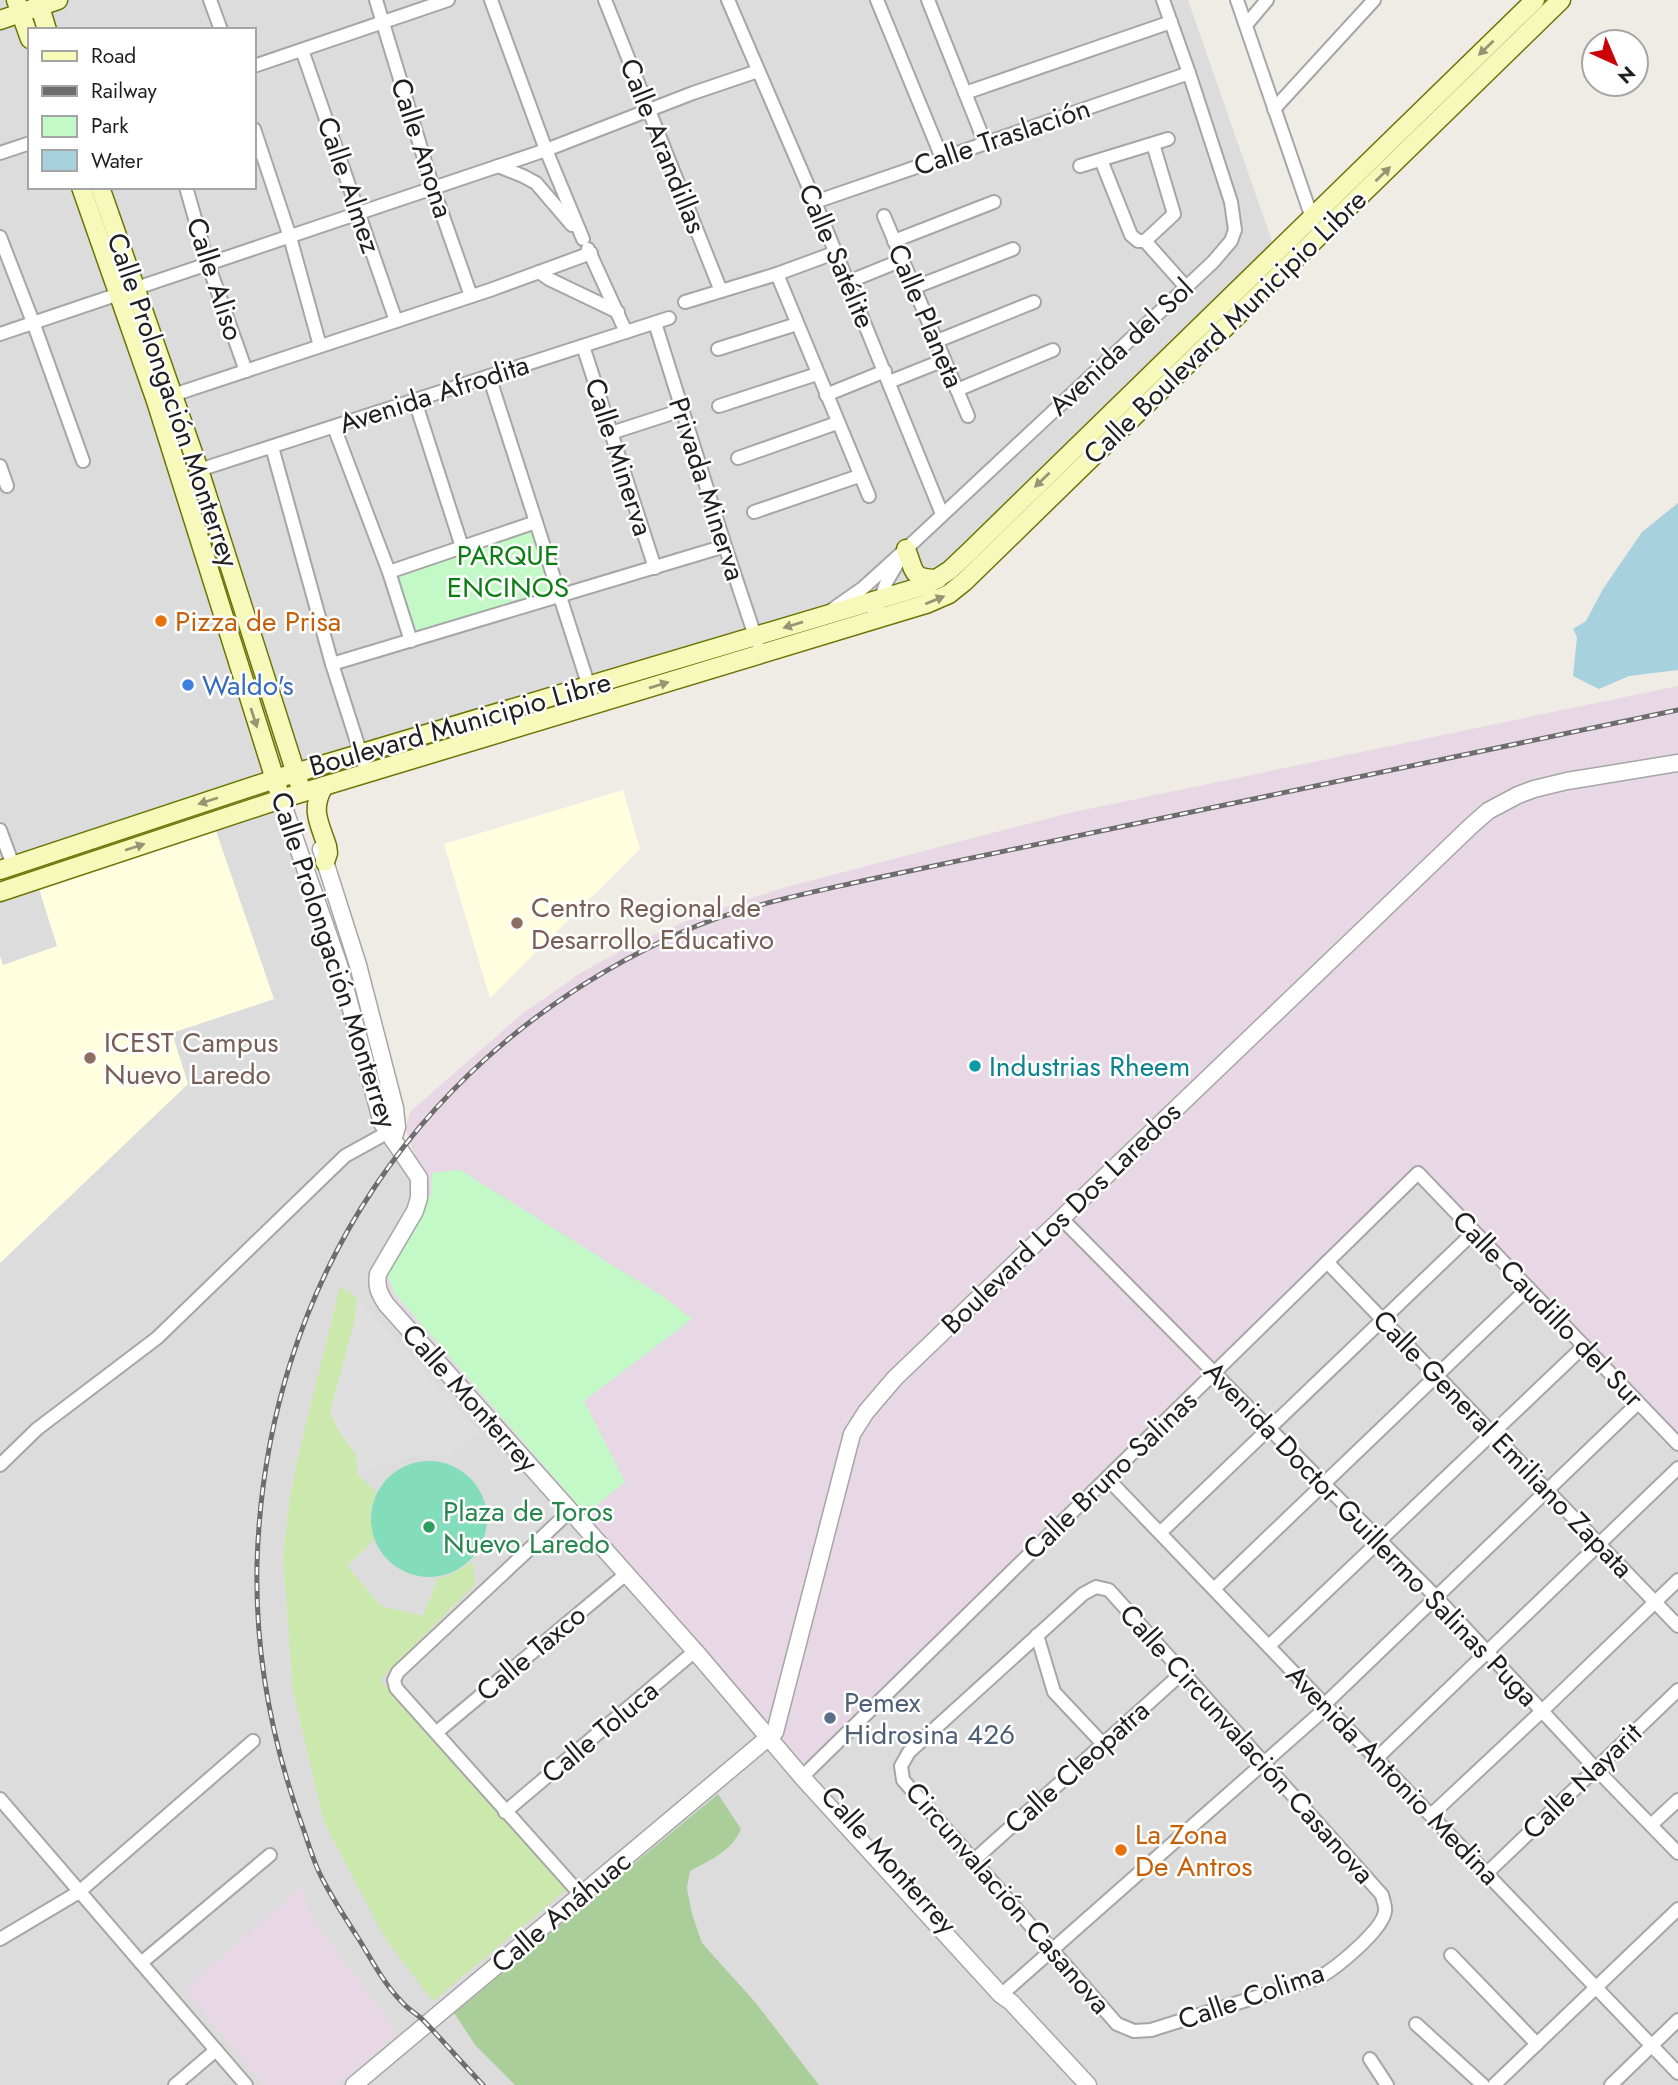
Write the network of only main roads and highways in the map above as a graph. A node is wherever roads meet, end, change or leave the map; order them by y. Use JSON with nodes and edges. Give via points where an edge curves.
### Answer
{"nodes":[{"id":1,"x":58,"y":0,"type":"edge"},
{"id":2,"x":1535,"y":0,"type":"edge"},
{"id":3,"x":1561,"y":0,"type":"edge"},
{"id":4,"x":39,"y":3,"type":"edge"},
{"id":5,"x":19,"y":6,"type":"edge"},
{"id":6,"x":0,"y":20,"type":"edge"},
{"id":7,"x":46,"y":28,"type":"edge"},
{"id":8,"x":28,"y":32,"type":"edge"},
{"id":9,"x":82,"y":189,"type":"edge"},
{"id":10,"x":100,"y":189,"type":"edge"},
{"id":11,"x":126,"y":292,"type":"junction"},
{"id":12,"x":164,"y":398,"type":"junction"},
{"id":13,"x":905,"y":549,"type":"road end"},
{"id":14,"x":938,"y":579,"type":"junction"},
{"id":15,"x":882,"y":599,"type":"joint"},
{"id":16,"x":870,"y":621,"type":"joint"},
{"id":17,"x":422,"y":735,"type":"junction"},
{"id":18,"x":427,"y":755,"type":"junction"},
{"id":19,"x":296,"y":772,"type":"junction"},
{"id":20,"x":275,"y":779,"type":"junction"},
{"id":21,"x":324,"y":786,"type":"junction"},
{"id":22,"x":302,"y":793,"type":"junction"},
{"id":23,"x":281,"y":799,"type":"junction"},
{"id":24,"x":83,"y":842,"type":"junction"},
{"id":25,"x":90,"y":862,"type":"junction"},
{"id":26,"x":326,"y":862,"type":"road end"},
{"id":27,"x":6,"y":868,"type":"edge"},
{"id":28,"x":0,"y":892,"type":"edge"}],
"edges":[{"from":1,"to":4,"type":"main road"},
{"from":2,"to":14,"type":"main road","name":"Calle Boulevard Municipio Libre","one_way":true},
{"from":16,"to":3,"type":"main road","name":"Calle Boulevard Municipio Libre","one_way":true,"via":[[926,604],[964,582]]},
{"from":4,"to":5,"type":"main road"},
{"from":4,"to":7,"type":"main road"},
{"from":5,"to":6,"type":"main road"},
{"from":5,"to":8,"type":"main road"},
{"from":9,"to":11,"type":"main road","name":"Calle Prolongación Monterrey"},
{"from":10,"to":11,"type":"main road","name":"Calle Prolongación Monterrey"},
{"from":11,"to":12,"type":"main road","name":"Calle Prolongación Monterrey"},
{"from":12,"to":19,"type":"main road","name":"Calle Prolongación Monterrey","via":[[199,470]]},
{"from":12,"to":20,"type":"main road","name":"Calle Prolongación Monterrey","one_way":true},
{"from":13,"to":14,"type":"main road","via":[[917,576]]},
{"from":14,"to":15,"type":"main road","name":"Calle Boulevard Municipio Libre"},
{"from":15,"to":17,"type":"main road","name":"Boulevard Municipio Libre","one_way":true},
{"from":18,"to":16,"type":"main road","name":"Boulevard Municipio Libre","one_way":true},
{"from":17,"to":18,"type":"main road"},
{"from":17,"to":19,"type":"main road","name":"Boulevard Municipio Libre"},
{"from":18,"to":21,"type":"main road","name":"Boulevard Municipio Libre"},
{"from":19,"to":20,"type":"main road","name":"Boulevard Municipio Libre"},
{"from":19,"to":22,"type":"main road","name":"Calle Prolongación Monterrey"},
{"from":20,"to":23,"type":"main road","name":"Calle Prolongación Monterrey"},
{"from":20,"to":24,"type":"main road","name":"Boulevard Municipio Libre","one_way":true},
{"from":21,"to":22,"type":"main road","name":"Boulevard Municipio Libre"},
{"from":21,"to":26,"type":"main road","via":[[316,805],[327,846]]},
{"from":22,"to":23,"type":"main road","name":"Boulevard Municipio Libre"},
{"from":25,"to":23,"type":"main road","name":"Boulevard Municipio Libre","one_way":true},
{"from":24,"to":25,"type":"main road"},
{"from":24,"to":27,"type":"main road","name":"Boulevard Municipio Libre"},
{"from":25,"to":28,"type":"main road","name":"Boulevard Municipio Libre"}]}
